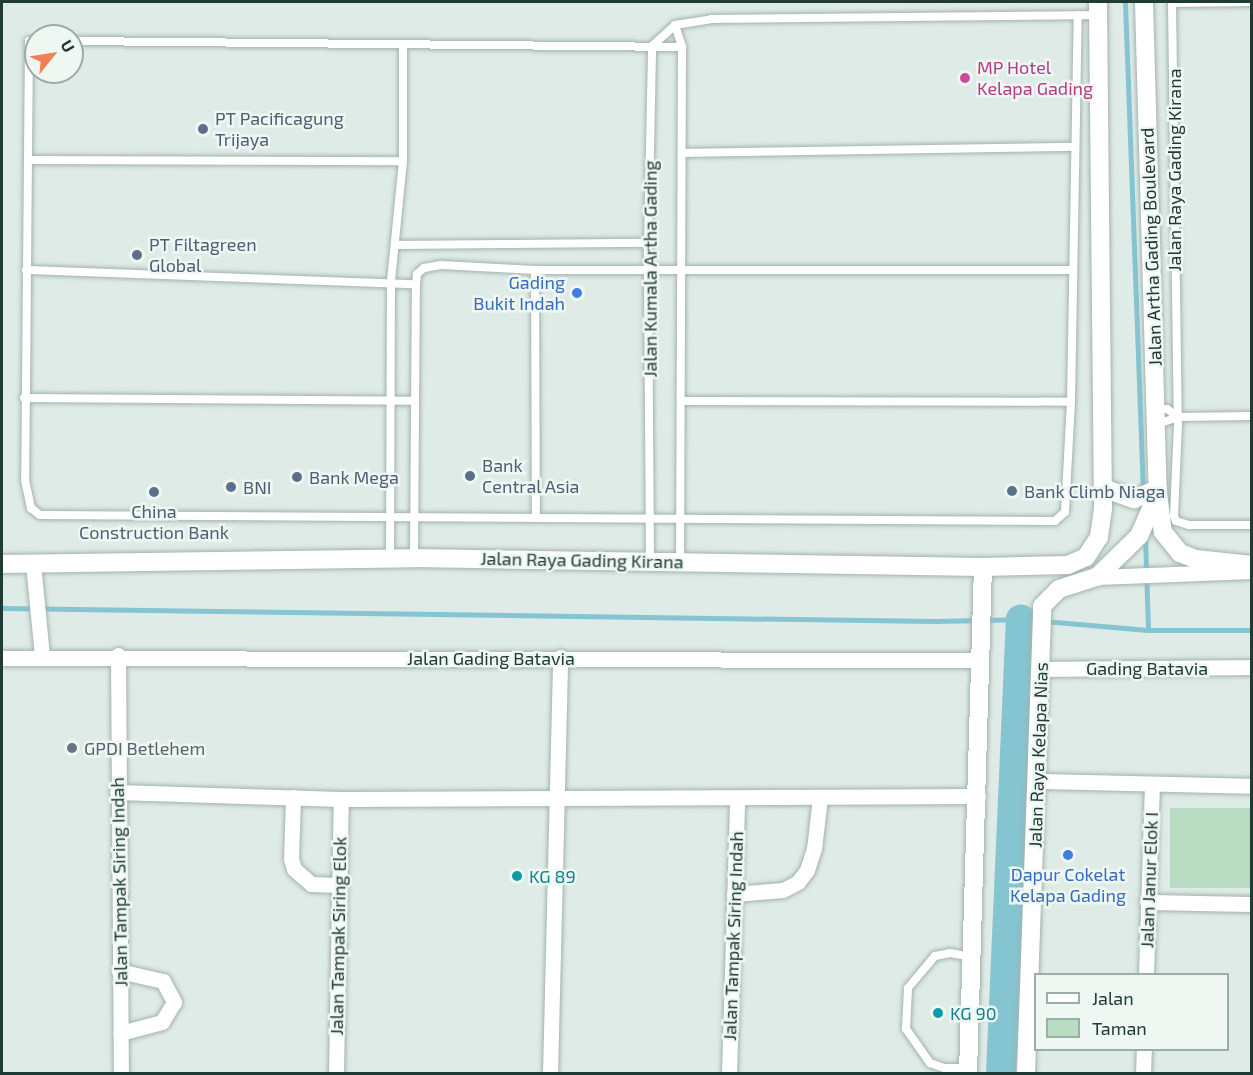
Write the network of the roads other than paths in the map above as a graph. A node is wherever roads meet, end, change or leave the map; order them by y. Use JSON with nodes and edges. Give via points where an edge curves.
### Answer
{"nodes":[{"id":1,"x":1144,"y":2,"type":"edge"},
{"id":2,"x":1251,"y":2,"type":"edge"},
{"id":3,"x":1098,"y":8,"type":"edge"},
{"id":4,"x":1078,"y":15,"type":"junction"},
{"id":5,"x":675,"y":25,"type":"junction"},
{"id":6,"x":84,"y":41,"type":"edge"},
{"id":7,"x":403,"y":45,"type":"junction"},
{"id":8,"x":652,"y":46,"type":"junction"},
{"id":9,"x":682,"y":47,"type":"junction"},
{"id":10,"x":29,"y":84,"type":"edge"},
{"id":11,"x":1073,"y":147,"type":"junction"},
{"id":12,"x":682,"y":153,"type":"junction"},
{"id":13,"x":29,"y":159,"type":"junction"},
{"id":14,"x":403,"y":161,"type":"junction"},
{"id":15,"x":648,"y":243,"type":"junction"},
{"id":16,"x":395,"y":245,"type":"junction"},
{"id":17,"x":26,"y":270,"type":"junction"},
{"id":18,"x":535,"y":270,"type":"junction"},
{"id":19,"x":650,"y":270,"type":"junction"},
{"id":20,"x":682,"y":270,"type":"junction"},
{"id":21,"x":1071,"y":270,"type":"junction"},
{"id":22,"x":391,"y":281,"type":"junction"},
{"id":23,"x":416,"y":284,"type":"junction"},
{"id":24,"x":24,"y":399,"type":"junction"},
{"id":25,"x":390,"y":399,"type":"junction"},
{"id":26,"x":681,"y":400,"type":"junction"},
{"id":27,"x":413,"y":401,"type":"junction"},
{"id":28,"x":1071,"y":402,"type":"junction"},
{"id":29,"x":1251,"y":416,"type":"edge"},
{"id":30,"x":1156,"y":417,"type":"junction"},
{"id":31,"x":1178,"y":417,"type":"junction"},
{"id":32,"x":1107,"y":490,"type":"junction"},
{"id":33,"x":1152,"y":502,"type":"junction"},
{"id":34,"x":390,"y":516,"type":"junction"},
{"id":35,"x":414,"y":516,"type":"junction"},
{"id":36,"x":536,"y":518,"type":"junction"},
{"id":37,"x":650,"y":520,"type":"junction"},
{"id":38,"x":681,"y":520,"type":"junction"},
{"id":39,"x":1251,"y":525,"type":"edge"},
{"id":40,"x":390,"y":558,"type":"junction"},
{"id":41,"x":414,"y":558,"type":"junction"},
{"id":42,"x":650,"y":560,"type":"junction"},
{"id":43,"x":680,"y":561,"type":"junction"},
{"id":44,"x":33,"y":563,"type":"junction"},
{"id":45,"x":2,"y":564,"type":"edge"},
{"id":46,"x":1251,"y":565,"type":"edge"},
{"id":47,"x":983,"y":567,"type":"junction"},
{"id":48,"x":1251,"y":571,"type":"edge"},
{"id":49,"x":1096,"y":577,"type":"junction"},
{"id":50,"x":118,"y":655,"type":"junction"},
{"id":51,"x":981,"y":656,"type":"junction"},
{"id":52,"x":42,"y":657,"type":"junction"},
{"id":53,"x":560,"y":657,"type":"junction"},
{"id":54,"x":2,"y":658,"type":"edge"},
{"id":55,"x":1042,"y":663,"type":"junction"},
{"id":56,"x":1251,"y":667,"type":"edge"},
{"id":57,"x":1038,"y":781,"type":"junction"},
{"id":58,"x":1152,"y":785,"type":"junction"},
{"id":59,"x":1251,"y":786,"type":"edge"},
{"id":60,"x":117,"y":792,"type":"junction"},
{"id":61,"x":554,"y":796,"type":"junction"},
{"id":62,"x":978,"y":796,"type":"junction"},
{"id":63,"x":293,"y":797,"type":"junction"},
{"id":64,"x":820,"y":797,"type":"junction"},
{"id":65,"x":737,"y":798,"type":"junction"},
{"id":66,"x":341,"y":799,"type":"junction"},
{"id":67,"x":339,"y":885,"type":"junction"},
{"id":68,"x":734,"y":894,"type":"junction"},
{"id":69,"x":1147,"y":902,"type":"junction"},
{"id":70,"x":1251,"y":904,"type":"edge"},
{"id":71,"x":972,"y":957,"type":"junction"},
{"id":72,"x":119,"y":971,"type":"junction"},
{"id":73,"x":1146,"y":973,"type":"edge"},
{"id":74,"x":120,"y":1033,"type":"junction"},
{"id":75,"x":1144,"y":1051,"type":"edge"},
{"id":76,"x":968,"y":1071,"type":"edge"},
{"id":77,"x":121,"y":1074,"type":"edge"},
{"id":78,"x":336,"y":1074,"type":"edge"},
{"id":79,"x":550,"y":1074,"type":"edge"},
{"id":80,"x":729,"y":1074,"type":"edge"},
{"id":81,"x":1026,"y":1074,"type":"edge"},
{"id":82,"x":1143,"y":1074,"type":"edge"}],
"edges":[{"from":1,"to":30,"type":"main road","name":"Jalan Artha Gading Boulevard"},
{"from":2,"to":31,"type":"lane","name":"Jalan Raya Gading Kirana","via":[[1172,3]]},
{"from":3,"to":4,"type":"lane"},
{"from":3,"to":32,"type":"main road"},
{"from":4,"to":5,"type":"lane","via":[[711,19]]},
{"from":4,"to":11,"type":"lane"},
{"from":5,"to":8,"type":"lane"},
{"from":5,"to":9,"type":"lane"},
{"from":6,"to":7,"type":"lane"},
{"from":7,"to":8,"type":"lane"},
{"from":7,"to":14,"type":"lane"},
{"from":8,"to":9,"type":"lane"},
{"from":8,"to":15,"type":"lane","name":"Jalan Kumala Artha Gading"},
{"from":9,"to":12,"type":"lane"},
{"from":10,"to":13,"type":"lane"},
{"from":11,"to":12,"type":"lane"},
{"from":11,"to":21,"type":"lane"},
{"from":12,"to":20,"type":"lane"},
{"from":13,"to":14,"type":"lane"},
{"from":13,"to":17,"type":"lane"},
{"from":14,"to":16,"type":"lane"},
{"from":15,"to":16,"type":"lane"},
{"from":15,"to":19,"type":"lane","name":"Jalan Kumala Artha Gading"},
{"from":16,"to":22,"type":"lane"},
{"from":17,"to":22,"type":"lane"},
{"from":17,"to":24,"type":"lane"},
{"from":18,"to":19,"type":"lane"},
{"from":18,"to":23,"type":"lane","via":[[432,265],[417,274]]},
{"from":18,"to":36,"type":"lane"},
{"from":19,"to":20,"type":"lane"},
{"from":19,"to":37,"type":"lane","name":"Jalan Kumala Artha Gading"},
{"from":20,"to":21,"type":"lane"},
{"from":20,"to":26,"type":"lane"},
{"from":21,"to":28,"type":"lane"},
{"from":22,"to":23,"type":"lane"},
{"from":22,"to":25,"type":"lane"},
{"from":23,"to":27,"type":"lane"},
{"from":24,"to":25,"type":"lane"},
{"from":24,"to":34,"type":"lane","via":[[26,495],[31,508],[40,515]]},
{"from":25,"to":27,"type":"lane"},
{"from":25,"to":34,"type":"lane"},
{"from":26,"to":28,"type":"lane"},
{"from":26,"to":38,"type":"lane"},
{"from":27,"to":35,"type":"lane"},
{"from":28,"to":38,"type":"lane","via":[[1065,512],[1055,521]]},
{"from":29,"to":31,"type":"lane"},
{"from":30,"to":31,"type":"lane"},
{"from":30,"to":31,"type":"lane","via":[[1167,409]]},
{"from":30,"to":33,"type":"main road","name":"Jalan Artha Gading Boulevard"},
{"from":31,"to":39,"type":"lane","via":[[1176,521],[1189,525]]},
{"from":32,"to":33,"type":"main road"},
{"from":32,"to":47,"type":"main road","name":"Jalan Raya Gading Kirana","via":[[1099,537],[1086,557],[1068,565]]},
{"from":33,"to":46,"type":"main road","name":"Jalan Artha Gading Boulevard","via":[[1163,532],[1180,553],[1196,559]]},
{"from":33,"to":49,"type":"main road","name":"Jalan Raya Kelapa Nias","via":[[1138,536]]},
{"from":34,"to":35,"type":"lane"},
{"from":34,"to":40,"type":"lane"},
{"from":35,"to":36,"type":"lane"},
{"from":35,"to":41,"type":"lane"},
{"from":36,"to":37,"type":"lane"},
{"from":37,"to":38,"type":"lane"},
{"from":37,"to":42,"type":"lane","name":"Jalan Kumala Artha Gading"},
{"from":38,"to":43,"type":"lane"},
{"from":40,"to":41,"type":"main road","name":"Jalan Raya Gading Kirana"},
{"from":40,"to":44,"type":"main road","name":"Jalan Raya Gading Kirana"},
{"from":41,"to":42,"type":"main road","name":"Jalan Raya Gading Kirana"},
{"from":42,"to":43,"type":"main road","name":"Jalan Raya Gading Kirana"},
{"from":43,"to":47,"type":"main road","name":"Jalan Raya Gading Kirana"},
{"from":44,"to":45,"type":"main road","name":"Jalan Raya Gading Kirana"},
{"from":44,"to":52,"type":"street"},
{"from":47,"to":51,"type":"main road"},
{"from":48,"to":49,"type":"street","via":[[1163,578]]},
{"from":49,"to":55,"type":"main road","name":"Jalan Raya Kelapa Nias","via":[[1059,589],[1042,606]]},
{"from":50,"to":52,"type":"street","name":"Jalan Gading Batavia"},
{"from":50,"to":53,"type":"street","name":"Jalan Gading Batavia"},
{"from":50,"to":60,"type":"street","name":"Jalan Tampak Siring Indah"},
{"from":51,"to":53,"type":"street","name":"Jalan Gading Batavia"},
{"from":51,"to":62,"type":"main road"},
{"from":52,"to":54,"type":"street","name":"Jalan Gading Batavia"},
{"from":53,"to":61,"type":"street"},
{"from":55,"to":56,"type":"street","name":"Gading Batavia"},
{"from":55,"to":57,"type":"main road","name":"Jalan Raya Kelapa Nias"},
{"from":57,"to":58,"type":"street"},
{"from":57,"to":81,"type":"main road","name":"Jalan Raya Kelapa Nias"},
{"from":58,"to":59,"type":"street"},
{"from":58,"to":69,"type":"street","name":"Jalan Janur Elok I"},
{"from":60,"to":63,"type":"street"},
{"from":60,"to":72,"type":"street","name":"Jalan Tampak Siring Indah"},
{"from":61,"to":65,"type":"street"},
{"from":61,"to":66,"type":"street"},
{"from":61,"to":79,"type":"street"},
{"from":62,"to":64,"type":"street"},
{"from":62,"to":71,"type":"main road"},
{"from":63,"to":66,"type":"street"},
{"from":63,"to":67,"type":"street","via":[[294,868],[311,884]]},
{"from":64,"to":65,"type":"street"},
{"from":64,"to":68,"type":"street","via":[[814,849],[798,882],[783,890]]},
{"from":65,"to":68,"type":"street","name":"Jalan Tampak Siring Indah"},
{"from":66,"to":67,"type":"street","name":"Jalan Tampak Siring Elok"},
{"from":67,"to":78,"type":"street","name":"Jalan Tampak Siring Elok"},
{"from":68,"to":80,"type":"street","name":"Jalan Tampak Siring Indah"},
{"from":69,"to":70,"type":"street"},
{"from":69,"to":73,"type":"street","name":"Jalan Janur Elok I"},
{"from":71,"to":76,"type":"main road"},
{"from":71,"to":76,"type":"lane","via":[[950,953],[935,957],[908,988],[906,1019],[906,1029],[930,1063]]},
{"from":72,"to":74,"type":"street","name":"Jalan Tampak Siring Indah"},
{"from":72,"to":74,"type":"street","via":[[163,981],[174,1002],[171,1013],[162,1022]]},
{"from":74,"to":77,"type":"street","name":"Jalan Tampak Siring Indah"},
{"from":75,"to":82,"type":"street"}]}
